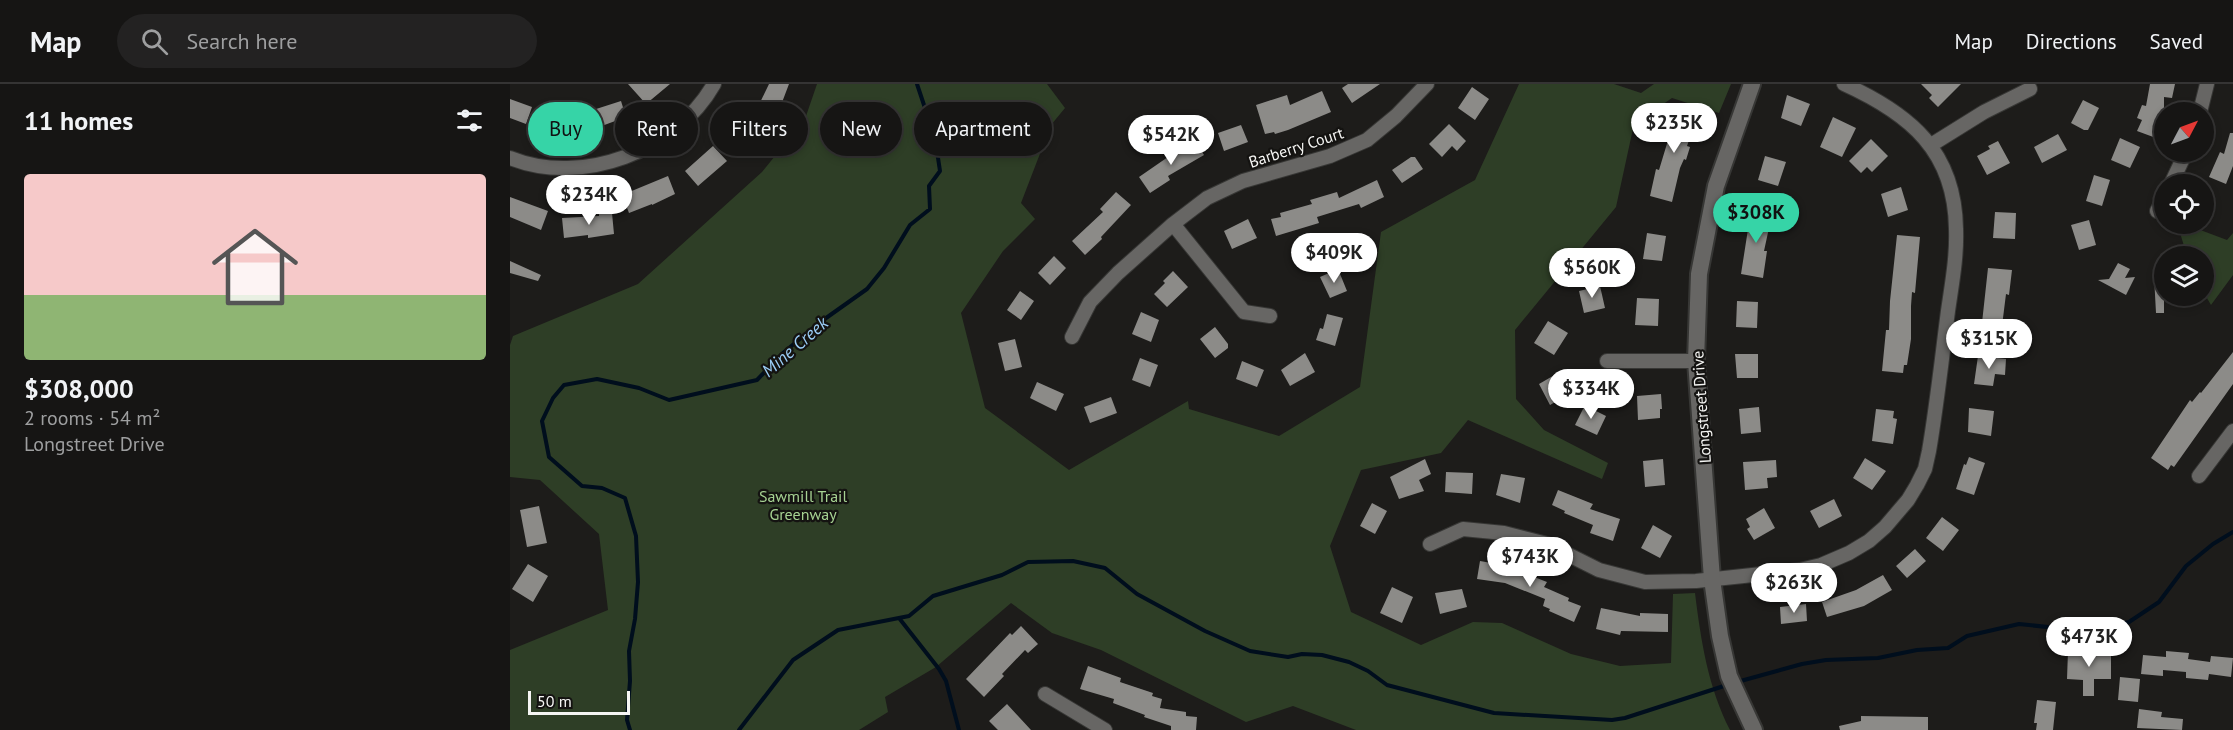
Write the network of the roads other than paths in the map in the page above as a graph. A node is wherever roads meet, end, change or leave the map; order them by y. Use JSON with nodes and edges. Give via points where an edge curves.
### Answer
{"nodes":[{"id":1,"x":714,"y":84,"type":"edge"},
{"id":2,"x":1427,"y":84,"type":"edge"},
{"id":3,"x":1752,"y":84,"type":"edge"},
{"id":4,"x":1844,"y":84,"type":"edge"},
{"id":5,"x":2207,"y":84,"type":"edge"},
{"id":6,"x":2030,"y":89,"type":"dead end"},
{"id":7,"x":2202,"y":102,"type":"edge"},
{"id":8,"x":1930,"y":145,"type":"junction"},
{"id":9,"x":510,"y":158,"type":"edge"},
{"id":10,"x":1173,"y":224,"type":"junction"},
{"id":11,"x":1270,"y":316,"type":"dead end"},
{"id":12,"x":1072,"y":337,"type":"dead end"},
{"id":13,"x":1607,"y":361,"type":"dead end"},
{"id":14,"x":1696,"y":361,"type":"junction"},
{"id":15,"x":2233,"y":431,"type":"edge"},
{"id":16,"x":2199,"y":476,"type":"dead end"},
{"id":17,"x":1430,"y":544,"type":"dead end"},
{"id":18,"x":1713,"y":579,"type":"junction"},
{"id":19,"x":1045,"y":694,"type":"dead end"},
{"id":20,"x":1106,"y":730,"type":"edge"},
{"id":21,"x":1754,"y":730,"type":"edge"}],
"edges":[{"from":1,"to":9,"type":"street","via":[[686,120],[659,141],[626,157],[585,168],[562,168]]},
{"from":2,"to":10,"type":"street","name":"Barberry Court","via":[[1367,140],[1329,156],[1243,181],[1207,198]]},
{"from":3,"to":14,"type":"street","name":"Longstreet Drive","via":[[1714,197],[1699,274]]},
{"from":4,"to":8,"type":"street","via":[[1902,115]]},
{"from":5,"to":7,"type":"street"},
{"from":6,"to":8,"type":"street"},
{"from":8,"to":18,"type":"street","via":[[1940,162],[1954,206],[1955,261],[1929,451],[1917,485],[1885,527],[1849,553],[1800,570]]},
{"from":10,"to":11,"type":"street","via":[[1244,312]]},
{"from":10,"to":12,"type":"street","name":"Barberry Court","via":[[1090,302]]},
{"from":13,"to":14,"type":"street"},
{"from":14,"to":18,"type":"street","name":"Longstreet Drive"},
{"from":15,"to":16,"type":"street"},
{"from":17,"to":18,"type":"street","via":[[1462,529],[1504,533],[1547,544],[1599,570],[1645,582]]},
{"from":18,"to":21,"type":"street","name":"Longstreet Drive","via":[[1729,676]]},
{"from":19,"to":20,"type":"street"}]}
